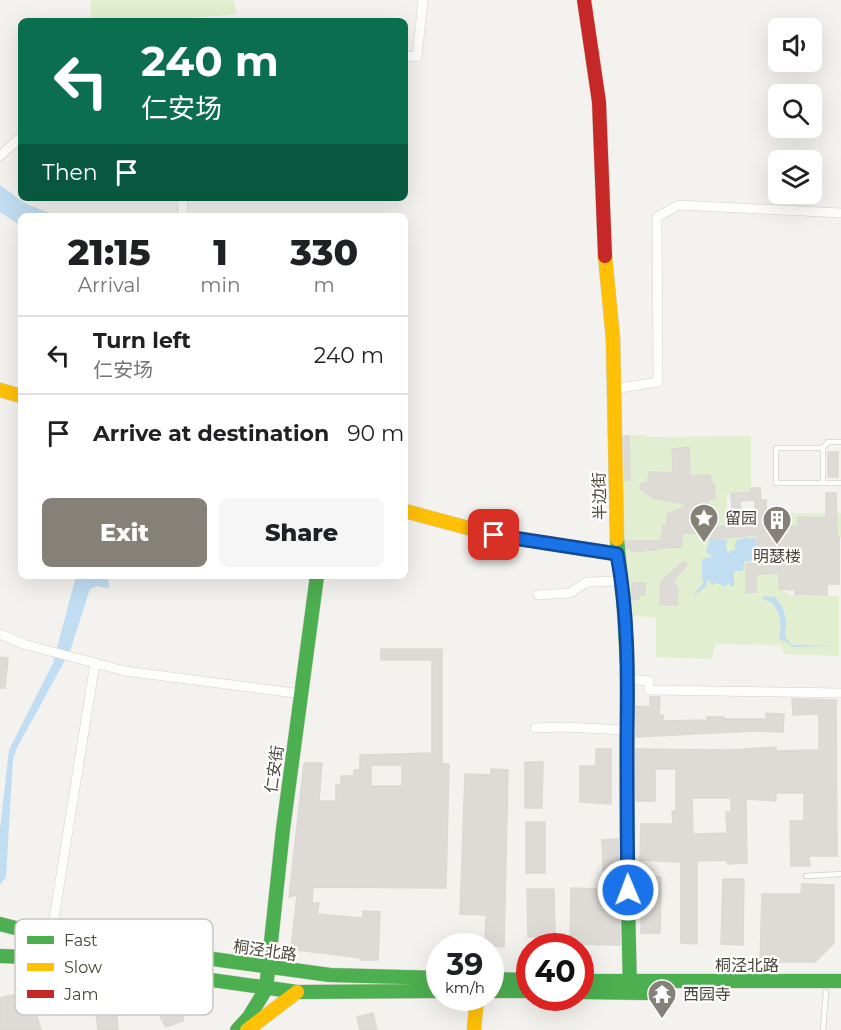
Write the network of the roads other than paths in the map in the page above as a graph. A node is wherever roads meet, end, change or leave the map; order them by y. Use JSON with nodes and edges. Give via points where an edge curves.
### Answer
{"nodes":[{"id":1,"x":423,"y":0,"type":"edge"},
{"id":2,"x":584,"y":0,"type":"edge"},
{"id":3,"x":408,"y":56,"type":"edge"},
{"id":4,"x":18,"y":140,"type":"edge"},
{"id":5,"x":0,"y":156,"type":"edge"},
{"id":6,"x":841,"y":213,"type":"edge"},
{"id":7,"x":614,"y":389,"type":"junction"},
{"id":8,"x":0,"y":390,"type":"edge"},
{"id":9,"x":18,"y":395,"type":"edge"},
{"id":10,"x":841,"y":442,"type":"edge"},
{"id":11,"x":823,"y":448,"type":"junction"},
{"id":12,"x":823,"y":483,"type":"junction"},
{"id":13,"x":841,"y":483,"type":"edge"},
{"id":14,"x":408,"y":512,"type":"edge"},
{"id":15,"x":617,"y":554,"type":"junction"},
{"id":16,"x":317,"y":579,"type":"edge"},
{"id":17,"x":622,"y":581,"type":"junction"},
{"id":18,"x":538,"y":595,"type":"dead end"},
{"id":19,"x":0,"y":634,"type":"edge"},
{"id":20,"x":95,"y":663,"type":"junction"},
{"id":21,"x":628,"y":679,"type":"junction"},
{"id":22,"x":841,"y":693,"type":"edge"},
{"id":23,"x":302,"y":694,"type":"junction"},
{"id":24,"x":535,"y":728,"type":"dead end"},
{"id":25,"x":627,"y":730,"type":"junction"},
{"id":26,"x":841,"y":874,"type":"edge"},
{"id":27,"x":806,"y":876,"type":"dead end"},
{"id":28,"x":54,"y":919,"type":"edge"},
{"id":29,"x":0,"y":924,"type":"edge"},
{"id":30,"x":15,"y":928,"type":"edge"},
{"id":31,"x":0,"y":931,"type":"edge"},
{"id":32,"x":15,"y":933,"type":"edge"},
{"id":33,"x":0,"y":946,"type":"edge"},
{"id":34,"x":15,"y":949,"type":"edge"},
{"id":35,"x":0,"y":956,"type":"edge"},
{"id":36,"x":15,"y":956,"type":"edge"},
{"id":37,"x":213,"y":959,"type":"edge"},
{"id":38,"x":269,"y":967,"type":"junction"},
{"id":39,"x":426,"y":978,"type":"edge"},
{"id":40,"x":213,"y":980,"type":"edge"},
{"id":41,"x":841,"y":981,"type":"edge"},
{"id":42,"x":594,"y":983,"type":"edge"},
{"id":43,"x":266,"y":988,"type":"junction"},
{"id":44,"x":630,"y":988,"type":"junction"},
{"id":45,"x":426,"y":991,"type":"edge"},
{"id":46,"x":594,"y":991,"type":"edge"},
{"id":47,"x":297,"y":992,"type":"junction"},
{"id":48,"x":826,"y":992,"type":"junction"},
{"id":49,"x":841,"y":992,"type":"edge"},
{"id":50,"x":476,"y":1011,"type":"edge"},
{"id":51,"x":237,"y":1030,"type":"edge"},
{"id":52,"x":247,"y":1030,"type":"edge"},
{"id":53,"x":474,"y":1030,"type":"edge"},
{"id":54,"x":823,"y":1030,"type":"edge"}],
"edges":[{"from":1,"to":3,"type":"street","via":[[417,57]]},
{"from":2,"to":7,"type":"main road","name":"半边街","via":[[599,102]]},
{"from":4,"to":5,"type":"street"},
{"from":6,"to":7,"type":"street","via":[[679,205],[657,218],[658,382]]},
{"from":7,"to":15,"type":"main road","name":"半边街"},
{"from":8,"to":9,"type":"main road"},
{"from":10,"to":11,"type":"lane","via":[[828,442]]},
{"from":11,"to":12,"type":"lane"},
{"from":11,"to":12,"type":"lane","via":[[776,448],[776,483]]},
{"from":12,"to":13,"type":"lane"},
{"from":14,"to":15,"type":"main road","via":[[494,535]]},
{"from":15,"to":17,"type":"main road","name":"半边街"},
{"from":16,"to":23,"type":"main road","name":"仁安街"},
{"from":17,"to":18,"type":"street","via":[[587,582],[570,593]]},
{"from":17,"to":21,"type":"main road","name":"半边街"},
{"from":19,"to":20,"type":"street"},
{"from":20,"to":23,"type":"street"},
{"from":20,"to":28,"type":"street"},
{"from":21,"to":22,"type":"street","via":[[649,681],[649,690]]},
{"from":21,"to":25,"type":"main road","name":"半边街"},
{"from":23,"to":38,"type":"main road","name":"仁安街"},
{"from":24,"to":25,"type":"street"},
{"from":25,"to":44,"type":"main road","name":"半边街"},
{"from":26,"to":27,"type":"lane"},
{"from":29,"to":30,"type":"main road","name":"桐泾北路"},
{"from":31,"to":32,"type":"main road","name":"桐泾北路"},
{"from":33,"to":34,"type":"main road"},
{"from":35,"to":36,"type":"main road"},
{"from":37,"to":38,"type":"main road","name":"桐泾北路"},
{"from":38,"to":39,"type":"main road","name":"桐泾北路","via":[[330,975]]},
{"from":38,"to":43,"type":"main road","name":"仁安街"},
{"from":40,"to":43,"type":"main road"},
{"from":41,"to":44,"type":"main road","name":"桐泾北路"},
{"from":42,"to":44,"type":"main road","name":"桐泾北路"},
{"from":43,"to":47,"type":"main road"},
{"from":43,"to":51,"type":"main road"},
{"from":44,"to":46,"type":"main road","name":"桐泾北路"},
{"from":44,"to":48,"type":"main road","name":"桐泾北路"},
{"from":45,"to":47,"type":"main road"},
{"from":47,"to":52,"type":"main road"},
{"from":48,"to":49,"type":"main road","name":"桐泾北路"},
{"from":48,"to":54,"type":"lane"},
{"from":50,"to":53,"type":"main road"}]}
